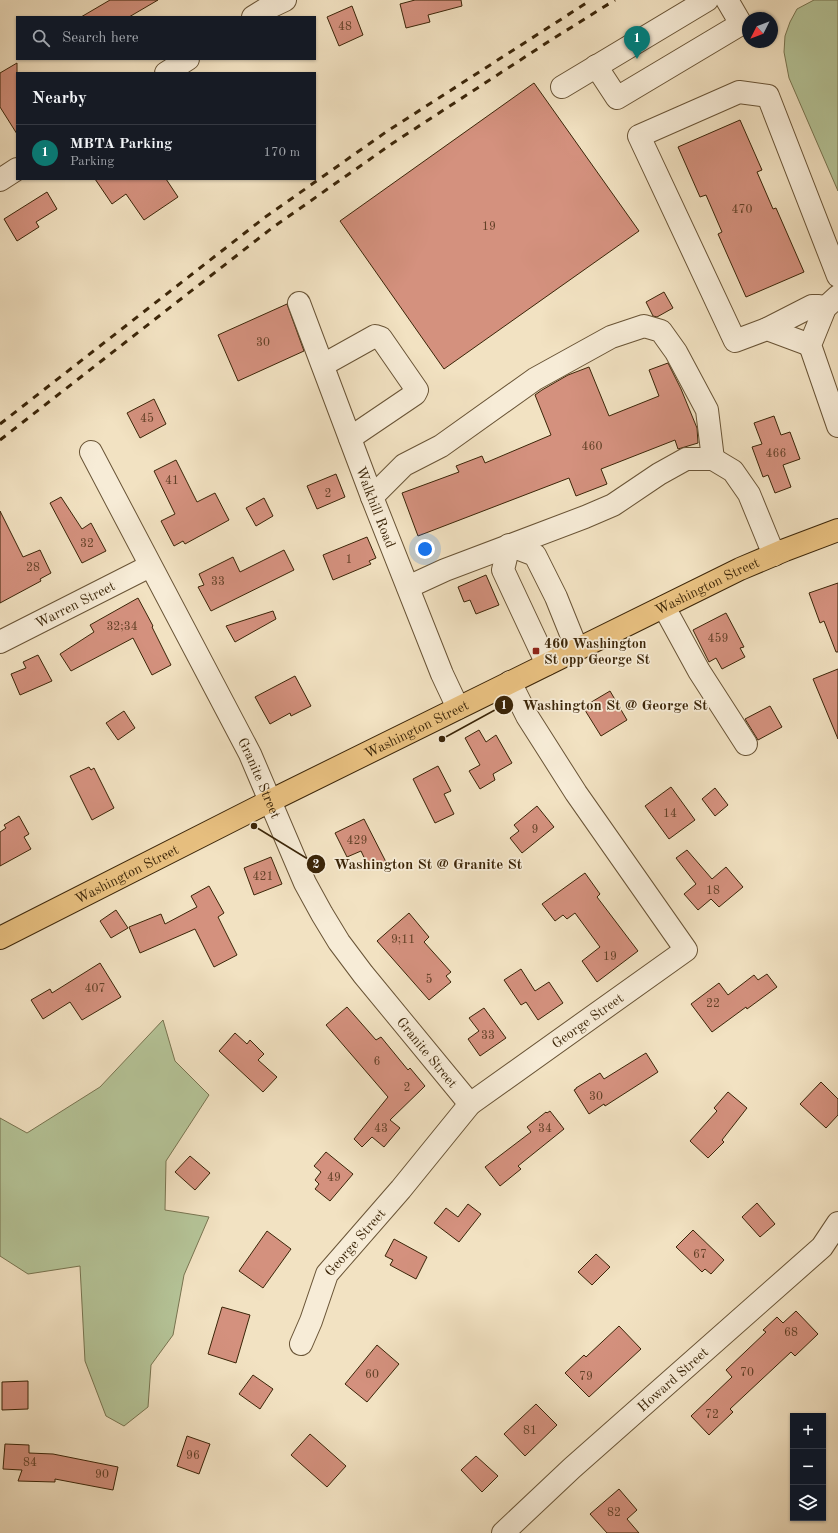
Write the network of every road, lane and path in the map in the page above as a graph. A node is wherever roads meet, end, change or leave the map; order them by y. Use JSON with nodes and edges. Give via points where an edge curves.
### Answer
{"nodes":[{"id":1,"x":285,"y":0,"type":"edge"},
{"id":2,"x":706,"y":0,"type":"edge"},
{"id":3,"x":727,"y":0,"type":"edge"},
{"id":4,"x":254,"y":16,"type":"edge"},
{"id":5,"x":186,"y":60,"type":"edge"},
{"id":6,"x":596,"y":66,"type":"junction"},
{"id":7,"x":168,"y":72,"type":"edge"},
{"id":8,"x":562,"y":87,"type":"dead end"},
{"id":9,"x":16,"y":170,"type":"edge"},
{"id":10,"x":0,"y":180,"type":"edge"},
{"id":11,"x":838,"y":276,"type":"edge"},
{"id":12,"x":832,"y":302,"type":"edge"},
{"id":13,"x":300,"y":303,"type":"dead end"},
{"id":14,"x":767,"y":329,"type":"junction"},
{"id":15,"x":810,"y":345,"type":"junction"},
{"id":16,"x":323,"y":365,"type":"junction"},
{"id":17,"x":831,"y":380,"type":"edge"},
{"id":18,"x":838,"y":426,"type":"edge"},
{"id":19,"x":350,"y":438,"type":"junction"},
{"id":20,"x":91,"y":452,"type":"dead end"},
{"id":21,"x":713,"y":459,"type":"junction"},
{"id":22,"x":372,"y":498,"type":"junction"},
{"id":23,"x":838,"y":530,"type":"edge"},
{"id":24,"x":509,"y":545,"type":"junction"},
{"id":25,"x":774,"y":554,"type":"junction"},
{"id":26,"x":150,"y":566,"type":"junction"},
{"id":27,"x":408,"y":587,"type":"junction"},
{"id":28,"x":664,"y":607,"type":"junction"},
{"id":29,"x":0,"y":642,"type":"edge"},
{"id":30,"x":577,"y":649,"type":"junction"},
{"id":31,"x":547,"y":664,"type":"junction"},
{"id":32,"x":510,"y":682,"type":"junction"},
{"id":33,"x":458,"y":708,"type":"junction"},
{"id":34,"x":746,"y":744,"type":"dead end"},
{"id":35,"x":270,"y":800,"type":"junction"},
{"id":36,"x":0,"y":938,"type":"edge"},
{"id":37,"x":470,"y":1104,"type":"junction"},
{"id":38,"x":838,"y":1223,"type":"edge"},
{"id":39,"x":300,"y":1344,"type":"dead end"},
{"id":40,"x":503,"y":1533,"type":"edge"}],
"edges":[{"from":1,"to":4,"type":"street"},
{"from":2,"to":6,"type":"street"},
{"from":3,"to":6,"type":"street","via":[[741,24],[617,98]]},
{"from":5,"to":7,"type":"street"},
{"from":6,"to":8,"type":"street"},
{"from":9,"to":10,"type":"street"},
{"from":11,"to":14,"type":"street","via":[[768,96],[740,92],[639,136],[735,341]]},
{"from":12,"to":14,"type":"street","via":[[812,306]]},
{"from":12,"to":15,"type":"street"},
{"from":13,"to":16,"type":"street","name":"Walkhill Road"},
{"from":14,"to":15,"type":"street"},
{"from":15,"to":17,"type":"street"},
{"from":16,"to":19,"type":"street","name":"Walkhill Road"},
{"from":16,"to":19,"type":"street","via":[[376,336],[381,338],[417,390],[415,394]]},
{"from":17,"to":18,"type":"street"},
{"from":19,"to":22,"type":"street","name":"Walkhill Road"},
{"from":20,"to":26,"type":"street","name":"Granite Street"},
{"from":21,"to":22,"type":"street","via":[[704,404],[676,352],[661,332],[644,326],[611,337],[535,379],[441,446],[404,465]]},
{"from":21,"to":24,"type":"street","via":[[686,460],[659,474],[613,505]]},
{"from":21,"to":25,"type":"street","via":[[733,471],[749,494]]},
{"from":22,"to":27,"type":"street","name":"Walkhill Road"},
{"from":23,"to":25,"type":"main road","name":"Washington Street"},
{"from":24,"to":27,"type":"street"},
{"from":24,"to":30,"type":"street","via":[[535,555],[556,597]]},
{"from":24,"to":31,"type":"street","via":[[503,570]]},
{"from":25,"to":28,"type":"main road","name":"Washington Street"},
{"from":26,"to":29,"type":"street","name":"Warren Street"},
{"from":26,"to":35,"type":"street","name":"Granite Street","via":[[250,754]]},
{"from":27,"to":33,"type":"street","name":"Walkhill Road"},
{"from":28,"to":30,"type":"main road","name":"Washington Street"},
{"from":28,"to":34,"type":"street","via":[[699,670]]},
{"from":30,"to":31,"type":"main road","name":"Washington Street"},
{"from":31,"to":32,"type":"main road","name":"Washington Street"},
{"from":32,"to":33,"type":"main road","name":"Washington Street"},
{"from":32,"to":37,"type":"street","name":"George Street","via":[[527,716],[576,793],[686,950]]},
{"from":33,"to":35,"type":"main road","name":"Washington Street"},
{"from":35,"to":36,"type":"main road","name":"Washington Street"},
{"from":35,"to":37,"type":"street","name":"Granite Street","via":[[305,883],[339,942],[362,974]]},
{"from":37,"to":39,"type":"street","name":"George Street","via":[[327,1274]]},
{"from":38,"to":40,"type":"street","name":"Howard Street","via":[[822,1247],[572,1468]]}]}
